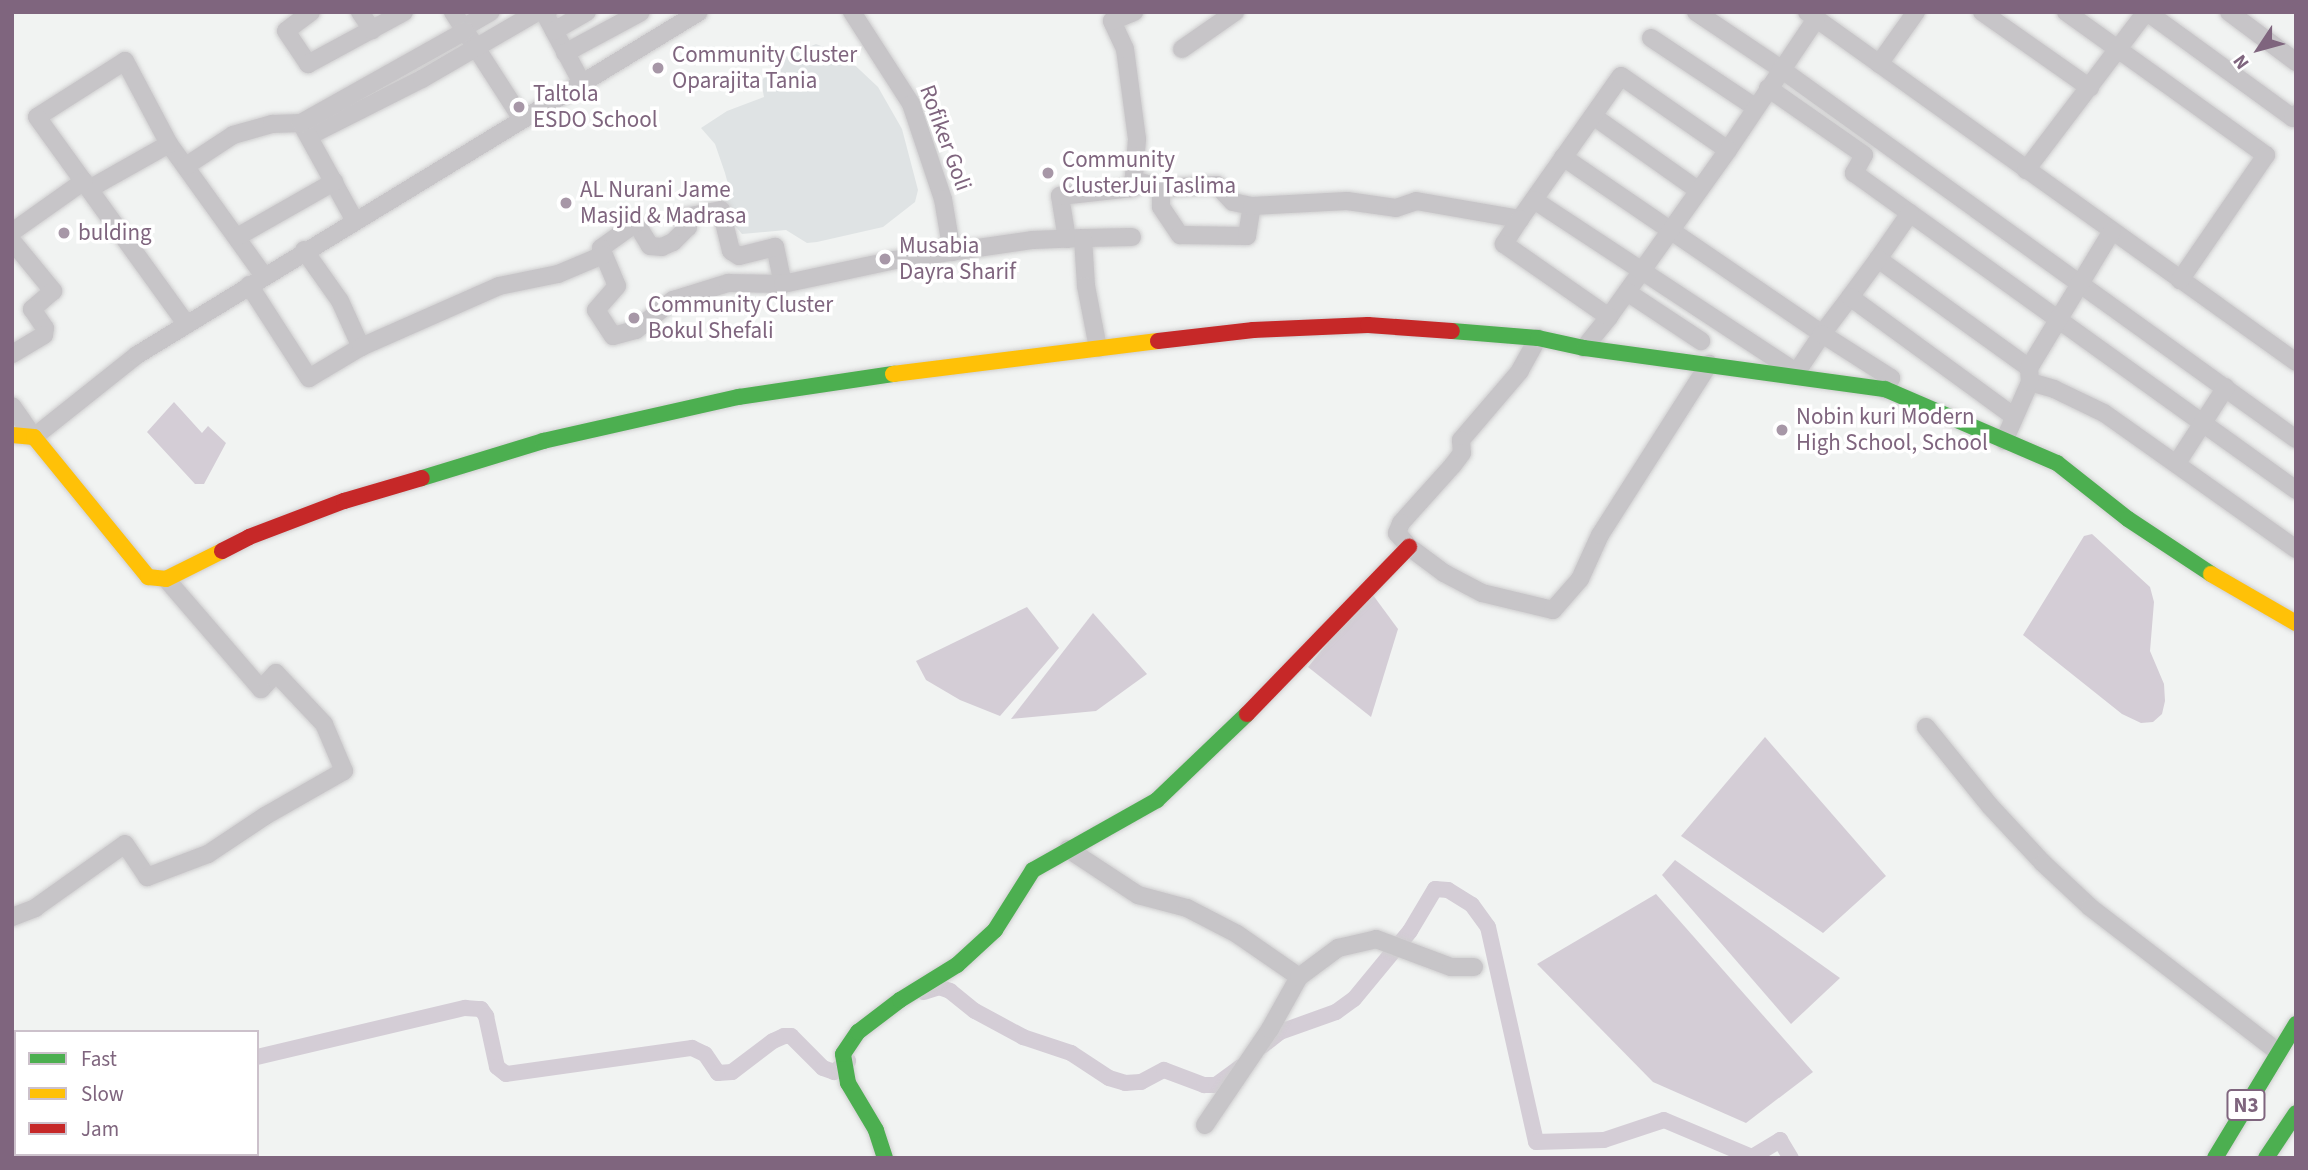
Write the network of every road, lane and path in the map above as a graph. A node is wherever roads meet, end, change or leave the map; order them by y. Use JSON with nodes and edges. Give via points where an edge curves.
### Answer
{"nodes":[{"id":1,"x":311,"y":12,"type":"edge"},
{"id":2,"x":360,"y":12,"type":"edge"},
{"id":3,"x":404,"y":12,"type":"edge"},
{"id":4,"x":453,"y":12,"type":"edge"},
{"id":5,"x":491,"y":12,"type":"edge"},
{"id":6,"x":587,"y":12,"type":"edge"},
{"id":7,"x":641,"y":12,"type":"edge"},
{"id":8,"x":699,"y":12,"type":"edge"},
{"id":9,"x":852,"y":12,"type":"edge"},
{"id":10,"x":1134,"y":12,"type":"edge"},
{"id":11,"x":1234,"y":12,"type":"edge"},
{"id":12,"x":1696,"y":12,"type":"edge"},
{"id":13,"x":1916,"y":12,"type":"edge"},
{"id":14,"x":1982,"y":12,"type":"edge"},
{"id":15,"x":2066,"y":12,"type":"edge"},
{"id":16,"x":2146,"y":12,"type":"edge"},
{"id":17,"x":2229,"y":12,"type":"edge"},
{"id":18,"x":543,"y":13,"type":"edge"},
{"id":19,"x":1812,"y":16,"type":"edge"},
{"id":20,"x":464,"y":29,"type":"junction"},
{"id":21,"x":372,"y":30,"type":"junction"},
{"id":22,"x":554,"y":31,"type":"junction"},
{"id":23,"x":1651,"y":38,"type":"dead end"},
{"id":24,"x":477,"y":49,"type":"junction"},
{"id":25,"x":1182,"y":49,"type":"dead end"},
{"id":26,"x":2119,"y":50,"type":"junction"},
{"id":27,"x":565,"y":53,"type":"junction"},
{"id":28,"x":2296,"y":62,"type":"edge"},
{"id":29,"x":1879,"y":64,"type":"junction"},
{"id":30,"x":1781,"y":69,"type":"junction"},
{"id":31,"x":581,"y":81,"type":"junction"},
{"id":32,"x":1768,"y":88,"type":"junction"},
{"id":33,"x":2090,"y":88,"type":"junction"},
{"id":34,"x":1755,"y":107,"type":"junction"},
{"id":35,"x":2296,"y":114,"type":"edge"},
{"id":36,"x":1592,"y":116,"type":"junction"},
{"id":37,"x":522,"y":119,"type":"junction"},
{"id":38,"x":305,"y":130,"type":"junction"},
{"id":39,"x":169,"y":144,"type":"junction"},
{"id":40,"x":1728,"y":150,"type":"junction"},
{"id":41,"x":1563,"y":157,"type":"junction"},
{"id":42,"x":186,"y":166,"type":"junction"},
{"id":43,"x":2026,"y":170,"type":"junction"},
{"id":44,"x":1133,"y":180,"type":"junction"},
{"id":45,"x":334,"y":182,"type":"junction"},
{"id":46,"x":86,"y":185,"type":"junction"},
{"id":47,"x":1161,"y":188,"type":"junction"},
{"id":48,"x":1698,"y":190,"type":"junction"},
{"id":49,"x":1534,"y":200,"type":"junction"},
{"id":50,"x":1252,"y":206,"type":"junction"},
{"id":51,"x":1910,"y":213,"type":"junction"},
{"id":52,"x":1520,"y":219,"type":"junction"},
{"id":53,"x":355,"y":221,"type":"junction"},
{"id":54,"x":1670,"y":229,"type":"junction"},
{"id":55,"x":2112,"y":231,"type":"junction"},
{"id":56,"x":12,"y":232,"type":"edge"},
{"id":57,"x":237,"y":237,"type":"junction"},
{"id":58,"x":1132,"y":237,"type":"dead end"},
{"id":59,"x":1075,"y":238,"type":"junction"},
{"id":60,"x":12,"y":241,"type":"edge"},
{"id":61,"x":304,"y":250,"type":"junction"},
{"id":62,"x":952,"y":251,"type":"junction"},
{"id":63,"x":603,"y":255,"type":"junction"},
{"id":64,"x":1878,"y":259,"type":"junction"},
{"id":65,"x":1641,"y":271,"type":"junction"},
{"id":66,"x":256,"y":280,"type":"junction"},
{"id":67,"x":2180,"y":280,"type":"junction"},
{"id":68,"x":783,"y":284,"type":"junction"},
{"id":69,"x":2079,"y":284,"type":"junction"},
{"id":70,"x":1627,"y":292,"type":"junction"},
{"id":71,"x":1850,"y":297,"type":"junction"},
{"id":72,"x":1609,"y":317,"type":"junction"},
{"id":73,"x":2057,"y":318,"type":"junction"},
{"id":74,"x":187,"y":325,"type":"junction"},
{"id":75,"x":1822,"y":334,"type":"junction"},
{"id":76,"x":1538,"y":338,"type":"junction"},
{"id":77,"x":1702,"y":341,"type":"dead end"},
{"id":78,"x":361,"y":347,"type":"junction"},
{"id":79,"x":1098,"y":348,"type":"junction"},
{"id":80,"x":1584,"y":348,"type":"junction"},
{"id":81,"x":12,"y":354,"type":"edge"},
{"id":82,"x":2296,"y":362,"type":"edge"},
{"id":83,"x":1709,"y":364,"type":"junction"},
{"id":84,"x":1794,"y":373,"type":"junction"},
{"id":85,"x":2030,"y":375,"type":"junction"},
{"id":86,"x":2226,"y":387,"type":"junction"},
{"id":87,"x":1885,"y":389,"type":"junction"},
{"id":88,"x":12,"y":405,"type":"edge"},
{"id":89,"x":2013,"y":416,"type":"junction"},
{"id":90,"x":2202,"y":423,"type":"junction"},
{"id":91,"x":12,"y":435,"type":"edge"},
{"id":92,"x":34,"y":437,"type":"junction"},
{"id":93,"x":2296,"y":439,"type":"edge"},
{"id":94,"x":2004,"y":441,"type":"junction"},
{"id":95,"x":2177,"y":463,"type":"junction"},
{"id":96,"x":2296,"y":490,"type":"edge"},
{"id":97,"x":1409,"y":547,"type":"junction"},
{"id":98,"x":2296,"y":549,"type":"edge"},
{"id":99,"x":166,"y":579,"type":"junction"},
{"id":100,"x":2296,"y":623,"type":"edge"},
{"id":101,"x":1926,"y":727,"type":"dead end"},
{"id":102,"x":1068,"y":849,"type":"junction"},
{"id":103,"x":12,"y":917,"type":"edge"},
{"id":104,"x":1474,"y":967,"type":"dead end"},
{"id":105,"x":1299,"y":977,"type":"junction"},
{"id":106,"x":2296,"y":1024,"type":"edge"},
{"id":107,"x":2278,"y":1052,"type":"junction"},
{"id":108,"x":2296,"y":1113,"type":"edge"},
{"id":109,"x":1205,"y":1125,"type":"dead end"},
{"id":110,"x":885,"y":1158,"type":"edge"},
{"id":111,"x":2215,"y":1158,"type":"edge"},
{"id":112,"x":2266,"y":1158,"type":"edge"}],
"edges":[{"from":1,"to":21,"type":"street","via":[[286,30],[307,64]]},
{"from":2,"to":21,"type":"street"},
{"from":3,"to":21,"type":"street"},
{"from":4,"to":20,"type":"street"},
{"from":5,"to":20,"type":"street"},
{"from":6,"to":22,"type":"street"},
{"from":7,"to":27,"type":"street"},
{"from":8,"to":31,"type":"street"},
{"from":9,"to":62,"type":"street","name":"Rofiker Goli","via":[[911,104],[943,199]]},
{"from":10,"to":44,"type":"street","via":[[1112,21],[1125,50],[1138,139]]},
{"from":11,"to":25,"type":"street"},
{"from":12,"to":30,"type":"street"},
{"from":13,"to":29,"type":"street"},
{"from":14,"to":33,"type":"street"},
{"from":15,"to":26,"type":"street"},
{"from":16,"to":26,"type":"street"},
{"from":16,"to":35,"type":"street","via":[[2293,118]]},
{"from":17,"to":28,"type":"street"},
{"from":18,"to":22,"type":"street"},
{"from":18,"to":24,"type":"street"},
{"from":19,"to":29,"type":"street"},
{"from":19,"to":30,"type":"street"},
{"from":20,"to":24,"type":"street"},
{"from":20,"to":38,"type":"street"},
{"from":22,"to":27,"type":"street"},
{"from":23,"to":34,"type":"street"},
{"from":24,"to":37,"type":"street"},
{"from":24,"to":38,"type":"street"},
{"from":26,"to":33,"type":"street"},
{"from":26,"to":67,"type":"street","via":[[2266,155]]},
{"from":27,"to":31,"type":"street"},
{"from":29,"to":43,"type":"street"},
{"from":30,"to":32,"type":"street"},
{"from":30,"to":69,"type":"street"},
{"from":31,"to":37,"type":"street"},
{"from":32,"to":34,"type":"street"},
{"from":32,"to":51,"type":"street","via":[[1864,155],[1854,173]]},
{"from":33,"to":43,"type":"street"},
{"from":34,"to":40,"type":"street"},
{"from":36,"to":40,"type":"street","via":[[1621,76]]},
{"from":36,"to":41,"type":"street"},
{"from":36,"to":48,"type":"street"},
{"from":37,"to":53,"type":"street"},
{"from":38,"to":42,"type":"street","via":[[272,124],[233,135]]},
{"from":38,"to":45,"type":"street"},
{"from":39,"to":42,"type":"street"},
{"from":39,"to":46,"type":"street"},
{"from":39,"to":46,"type":"street","via":[[125,61],[37,117]]},
{"from":40,"to":48,"type":"street"},
{"from":41,"to":49,"type":"street"},
{"from":41,"to":54,"type":"street"},
{"from":42,"to":57,"type":"street"},
{"from":43,"to":55,"type":"street"},
{"from":44,"to":47,"type":"street"},
{"from":44,"to":59,"type":"street","via":[[1133,188],[1060,196]]},
{"from":45,"to":53,"type":"street"},
{"from":45,"to":57,"type":"street"},
{"from":46,"to":56,"type":"street"},
{"from":46,"to":74,"type":"street"},
{"from":47,"to":50,"type":"street","via":[[1217,185],[1233,202]]},
{"from":47,"to":50,"type":"street","via":[[1161,207],[1180,235],[1247,236]]},
{"from":48,"to":54,"type":"street"},
{"from":49,"to":52,"type":"street"},
{"from":49,"to":65,"type":"street"},
{"from":50,"to":52,"type":"street","via":[[1347,201],[1396,208],[1416,201]]},
{"from":51,"to":64,"type":"street"},
{"from":51,"to":73,"type":"street"},
{"from":52,"to":72,"type":"street","via":[[1504,244]]},
{"from":53,"to":61,"type":"street"},
{"from":54,"to":65,"type":"street"},
{"from":54,"to":75,"type":"street"},
{"from":55,"to":67,"type":"street"},
{"from":55,"to":69,"type":"street"},
{"from":57,"to":66,"type":"street"},
{"from":58,"to":59,"type":"street"},
{"from":59,"to":62,"type":"street"},
{"from":59,"to":79,"type":"street"},
{"from":60,"to":81,"type":"street","via":[[53,291],[32,309],[45,328],[44,335]]},
{"from":61,"to":66,"type":"street"},
{"from":61,"to":78,"type":"street","via":[[340,300]]},
{"from":62,"to":68,"type":"street"},
{"from":63,"to":68,"type":"street","via":[[617,286],[596,310],[613,336],[636,330],[673,300],[717,286]]},
{"from":63,"to":68,"type":"street","via":[[601,248],[636,223],[650,246],[662,247],[688,227],[684,217],[721,210],[731,251],[739,256],[775,247]]},
{"from":63,"to":78,"type":"street","via":[[558,274],[499,286]]},
{"from":64,"to":71,"type":"street"},
{"from":64,"to":85,"type":"street"},
{"from":65,"to":70,"type":"street"},
{"from":65,"to":84,"type":"street"},
{"from":66,"to":74,"type":"street"},
{"from":66,"to":78,"type":"street","via":[[309,378]]},
{"from":67,"to":82,"type":"street"},
{"from":69,"to":73,"type":"street"},
{"from":69,"to":86,"type":"street"},
{"from":70,"to":72,"type":"street"},
{"from":70,"to":77,"type":"street"},
{"from":71,"to":75,"type":"street"},
{"from":71,"to":89,"type":"street"},
{"from":72,"to":80,"type":"street"},
{"from":73,"to":85,"type":"street"},
{"from":73,"to":90,"type":"street"},
{"from":74,"to":92,"type":"street","via":[[137,355]]},
{"from":75,"to":84,"type":"street"},
{"from":75,"to":87,"type":"street","via":[[1891,379]]},
{"from":76,"to":79,"type":"main road","via":[[1368,326],[1254,330]]},
{"from":76,"to":80,"type":"main road"},
{"from":76,"to":97,"type":"street","via":[[1520,371],[1461,440],[1462,453],[1397,530]]},
{"from":79,"to":99,"type":"main road","via":[[740,397],[543,441],[344,501],[249,537]]},
{"from":80,"to":83,"type":"main road"},
{"from":83,"to":84,"type":"main road"},
{"from":83,"to":97,"type":"street","via":[[1600,535],[1580,579],[1553,610],[1482,593]]},
{"from":84,"to":87,"type":"main road"},
{"from":85,"to":89,"type":"street"},
{"from":85,"to":95,"type":"street","via":[[2104,413]]},
{"from":86,"to":90,"type":"street"},
{"from":86,"to":93,"type":"street"},
{"from":87,"to":94,"type":"main road"},
{"from":88,"to":92,"type":"street"},
{"from":89,"to":94,"type":"street"},
{"from":90,"to":95,"type":"street"},
{"from":90,"to":96,"type":"street"},
{"from":91,"to":92,"type":"main road"},
{"from":92,"to":99,"type":"main road","via":[[148,577]]},
{"from":94,"to":100,"type":"main road","via":[[2057,463],[2198,566]]},
{"from":95,"to":98,"type":"street"},
{"from":97,"to":102,"type":"main road","via":[[1294,668],[1157,800]]},
{"from":99,"to":103,"type":"street","via":[[261,689],[276,673],[324,724],[344,771],[208,854],[147,877],[125,844],[35,908]]},
{"from":101,"to":107,"type":"street","via":[[1990,806],[2090,907]]},
{"from":102,"to":105,"type":"street","via":[[1138,895],[1187,908],[1237,934]]},
{"from":102,"to":110,"type":"main road","via":[[1033,870],[995,930],[957,965],[868,1024],[843,1054],[848,1083],[876,1130]]},
{"from":104,"to":105,"type":"street","via":[[1451,967],[1376,939],[1338,947]]},
{"from":105,"to":109,"type":"street"},
{"from":106,"to":107,"type":"main road","number":"N3"},
{"from":107,"to":111,"type":"main road","number":"N3"},
{"from":108,"to":112,"type":"main road","number":"N3"}]}
